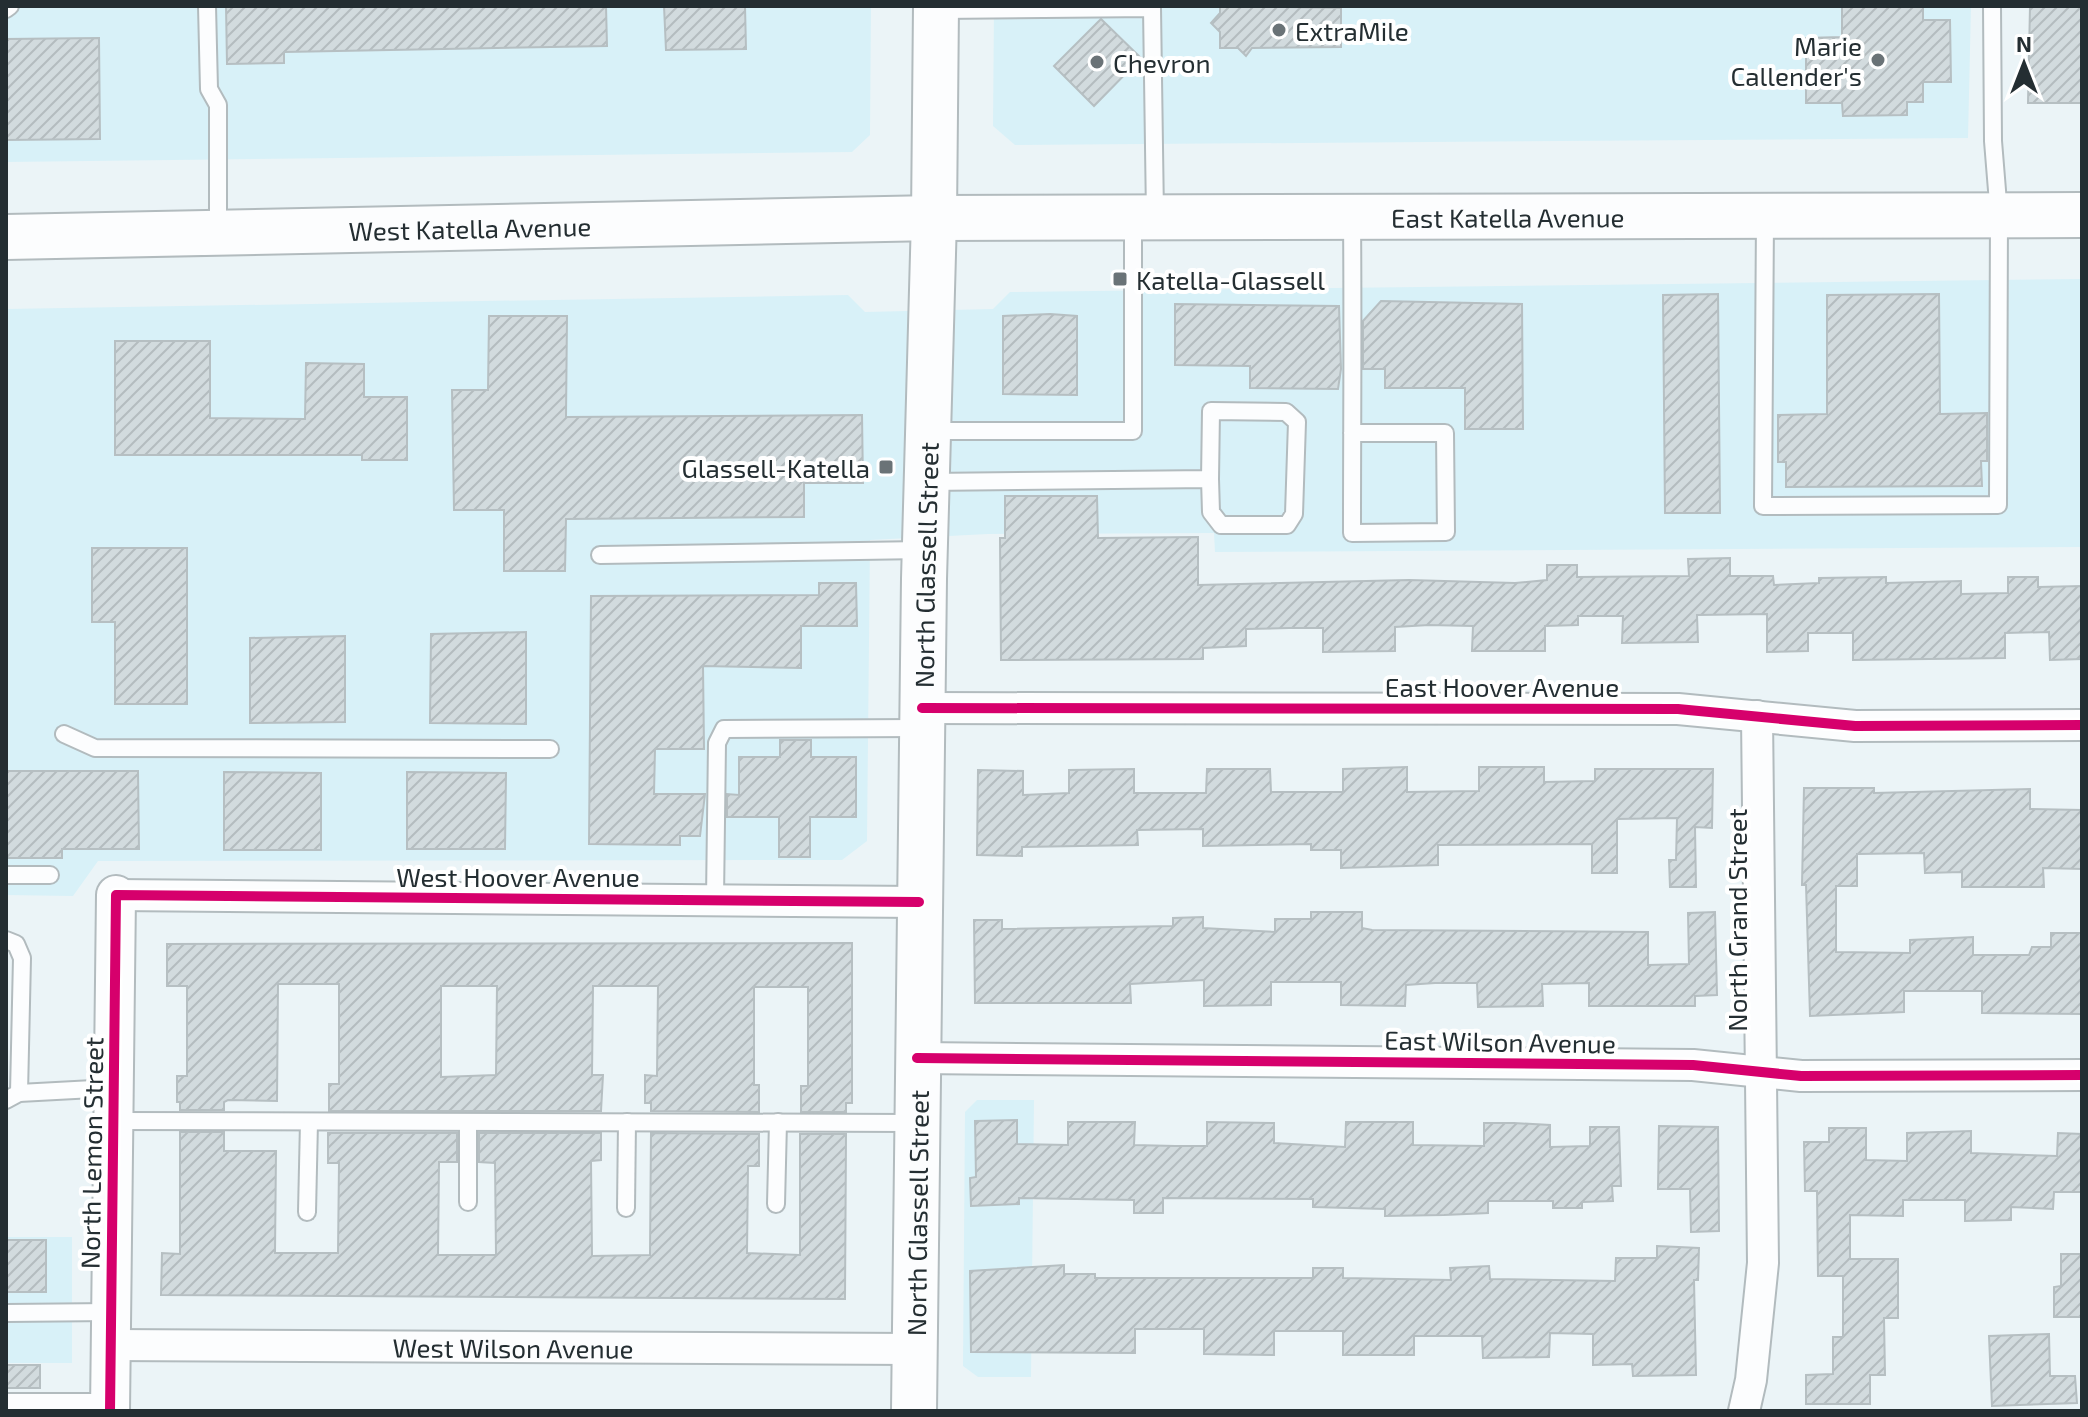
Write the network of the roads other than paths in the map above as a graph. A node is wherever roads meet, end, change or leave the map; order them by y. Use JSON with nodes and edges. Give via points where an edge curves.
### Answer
{"nodes":[{"id":1,"x":207,"y":6,"type":"edge"},
{"id":2,"x":1992,"y":6,"type":"edge"},
{"id":3,"x":936,"y":8,"type":"edge"},
{"id":4,"x":1999,"y":215,"type":"junction"},
{"id":5,"x":2082,"y":215,"type":"edge"},
{"id":6,"x":1765,"y":216,"type":"junction"},
{"id":7,"x":1144,"y":217,"type":"junction"},
{"id":8,"x":1352,"y":217,"type":"junction"},
{"id":9,"x":934,"y":218,"type":"junction"},
{"id":10,"x":218,"y":233,"type":"junction"},
{"id":11,"x":6,"y":237,"type":"edge"},
{"id":12,"x":928,"y":431,"type":"junction"},
{"id":13,"x":1352,"y":433,"type":"junction"},
{"id":14,"x":1210,"y":479,"type":"junction"},
{"id":15,"x":926,"y":483,"type":"junction"},
{"id":16,"x":925,"y":550,"type":"junction"},
{"id":17,"x":600,"y":555,"type":"dead end"},
{"id":18,"x":1757,"y":716,"type":"junction"},
{"id":19,"x":922,"y":718,"type":"junction"},
{"id":20,"x":2082,"y":725,"type":"edge"},
{"id":21,"x":64,"y":734,"type":"dead end"},
{"id":22,"x":550,"y":749,"type":"dead end"},
{"id":23,"x":6,"y":875,"type":"edge"},
{"id":24,"x":50,"y":875,"type":"dead end"},
{"id":25,"x":116,"y":895,"type":"joint"},
{"id":26,"x":715,"y":899,"type":"junction"},
{"id":27,"x":919,"y":902,"type":"junction"},
{"id":28,"x":6,"y":940,"type":"edge"},
{"id":29,"x":917,"y":1058,"type":"junction"},
{"id":30,"x":1758,"y":1071,"type":"junction"},
{"id":31,"x":2082,"y":1075,"type":"edge"},
{"id":32,"x":13,"y":1097,"type":"edge"},
{"id":33,"x":112,"y":1105,"type":"junction"},
{"id":34,"x":309,"y":1122,"type":"junction"},
{"id":35,"x":468,"y":1122,"type":"junction"},
{"id":36,"x":627,"y":1122,"type":"junction"},
{"id":37,"x":778,"y":1122,"type":"junction"},
{"id":38,"x":916,"y":1123,"type":"junction"},
{"id":39,"x":468,"y":1202,"type":"dead end"},
{"id":40,"x":776,"y":1204,"type":"dead end"},
{"id":41,"x":626,"y":1208,"type":"dead end"},
{"id":42,"x":307,"y":1212,"type":"dead end"},
{"id":43,"x":6,"y":1313,"type":"edge"},
{"id":44,"x":111,"y":1328,"type":"junction"},
{"id":45,"x":914,"y":1349,"type":"junction"},
{"id":46,"x":6,"y":1402,"type":"edge"},
{"id":47,"x":110,"y":1407,"type":"edge"},
{"id":48,"x":914,"y":1411,"type":"edge"},
{"id":49,"x":1744,"y":1411,"type":"edge"}],
"edges":[{"from":1,"to":10,"type":"lane","via":[[209,89],[218,105]]},
{"from":2,"to":4,"type":"lane"},
{"from":3,"to":7,"type":"lane","via":[[1152,8]]},
{"from":3,"to":9,"type":"main road","name":"North Glassell Street"},
{"from":4,"to":5,"type":"main road","name":"East Katella Avenue"},
{"from":4,"to":6,"type":"main road","name":"East Katella Avenue"},
{"from":4,"to":6,"type":"lane","via":[[1998,505],[1795,506],[1763,506]]},
{"from":6,"to":8,"type":"main road","name":"East Katella Avenue"},
{"from":7,"to":8,"type":"main road","name":"East Katella Avenue"},
{"from":7,"to":9,"type":"main road","name":"East Katella Avenue"},
{"from":7,"to":12,"type":"lane","via":[[1133,431]]},
{"from":8,"to":13,"type":"lane"},
{"from":9,"to":10,"type":"main road","name":"West Katella Avenue"},
{"from":9,"to":12,"type":"main road","name":"North Glassell Street"},
{"from":10,"to":11,"type":"main road","name":"West Katella Avenue"},
{"from":12,"to":15,"type":"main road","name":"North Glassell Street"},
{"from":13,"to":13,"type":"lane","via":[[1352,533],[1446,532],[1445,433]]},
{"from":14,"to":14,"type":"lane","via":[[1211,411],[1286,412],[1297,422],[1294,514],[1287,525],[1221,525],[1211,512]]},
{"from":14,"to":15,"type":"lane"},
{"from":15,"to":16,"type":"main road","name":"North Glassell Street"},
{"from":16,"to":17,"type":"lane"},
{"from":16,"to":19,"type":"main road","name":"North Glassell Street"},
{"from":18,"to":19,"type":"street","name":"East Hoover Avenue","via":[[1678,709]]},
{"from":18,"to":20,"type":"street","name":"East Hoover Avenue","via":[[1855,726]]},
{"from":18,"to":30,"type":"street","name":"North Grand Street"},
{"from":19,"to":26,"type":"lane","via":[[724,729],[717,743]]},
{"from":19,"to":27,"type":"main road","name":"North Glassell Street"},
{"from":21,"to":22,"type":"lane","via":[[95,748]]},
{"from":23,"to":24,"type":"lane"},
{"from":25,"to":26,"type":"street","name":"West Hoover Avenue"},
{"from":25,"to":33,"type":"street","name":"North Lemon Street"},
{"from":26,"to":27,"type":"street","name":"West Hoover Avenue"},
{"from":27,"to":29,"type":"main road","name":"North Glassell Street"},
{"from":28,"to":32,"type":"lane","via":[[16,944],[22,958]]},
{"from":29,"to":30,"type":"street","name":"East Wilson Avenue","via":[[1693,1065]]},
{"from":29,"to":38,"type":"main road","name":"North Glassell Street"},
{"from":30,"to":31,"type":"street","name":"East Wilson Avenue","via":[[1801,1076]]},
{"from":30,"to":49,"type":"street","name":"North Grand Street","via":[[1763,1263]]},
{"from":32,"to":33,"type":"lane"},
{"from":33,"to":34,"type":"lane"},
{"from":33,"to":44,"type":"street","name":"North Lemon Street"},
{"from":34,"to":35,"type":"lane"},
{"from":34,"to":42,"type":"lane"},
{"from":35,"to":36,"type":"lane"},
{"from":35,"to":39,"type":"lane"},
{"from":36,"to":37,"type":"lane"},
{"from":36,"to":41,"type":"lane"},
{"from":37,"to":38,"type":"lane"},
{"from":37,"to":40,"type":"lane"},
{"from":38,"to":45,"type":"main road","name":"North Glassell Street"},
{"from":43,"to":44,"type":"lane"},
{"from":44,"to":45,"type":"street","name":"West Wilson Avenue"},
{"from":44,"to":47,"type":"street","name":"North Lemon Street"},
{"from":45,"to":48,"type":"main road","name":"North Glassell Street"},
{"from":46,"to":47,"type":"lane"}]}
